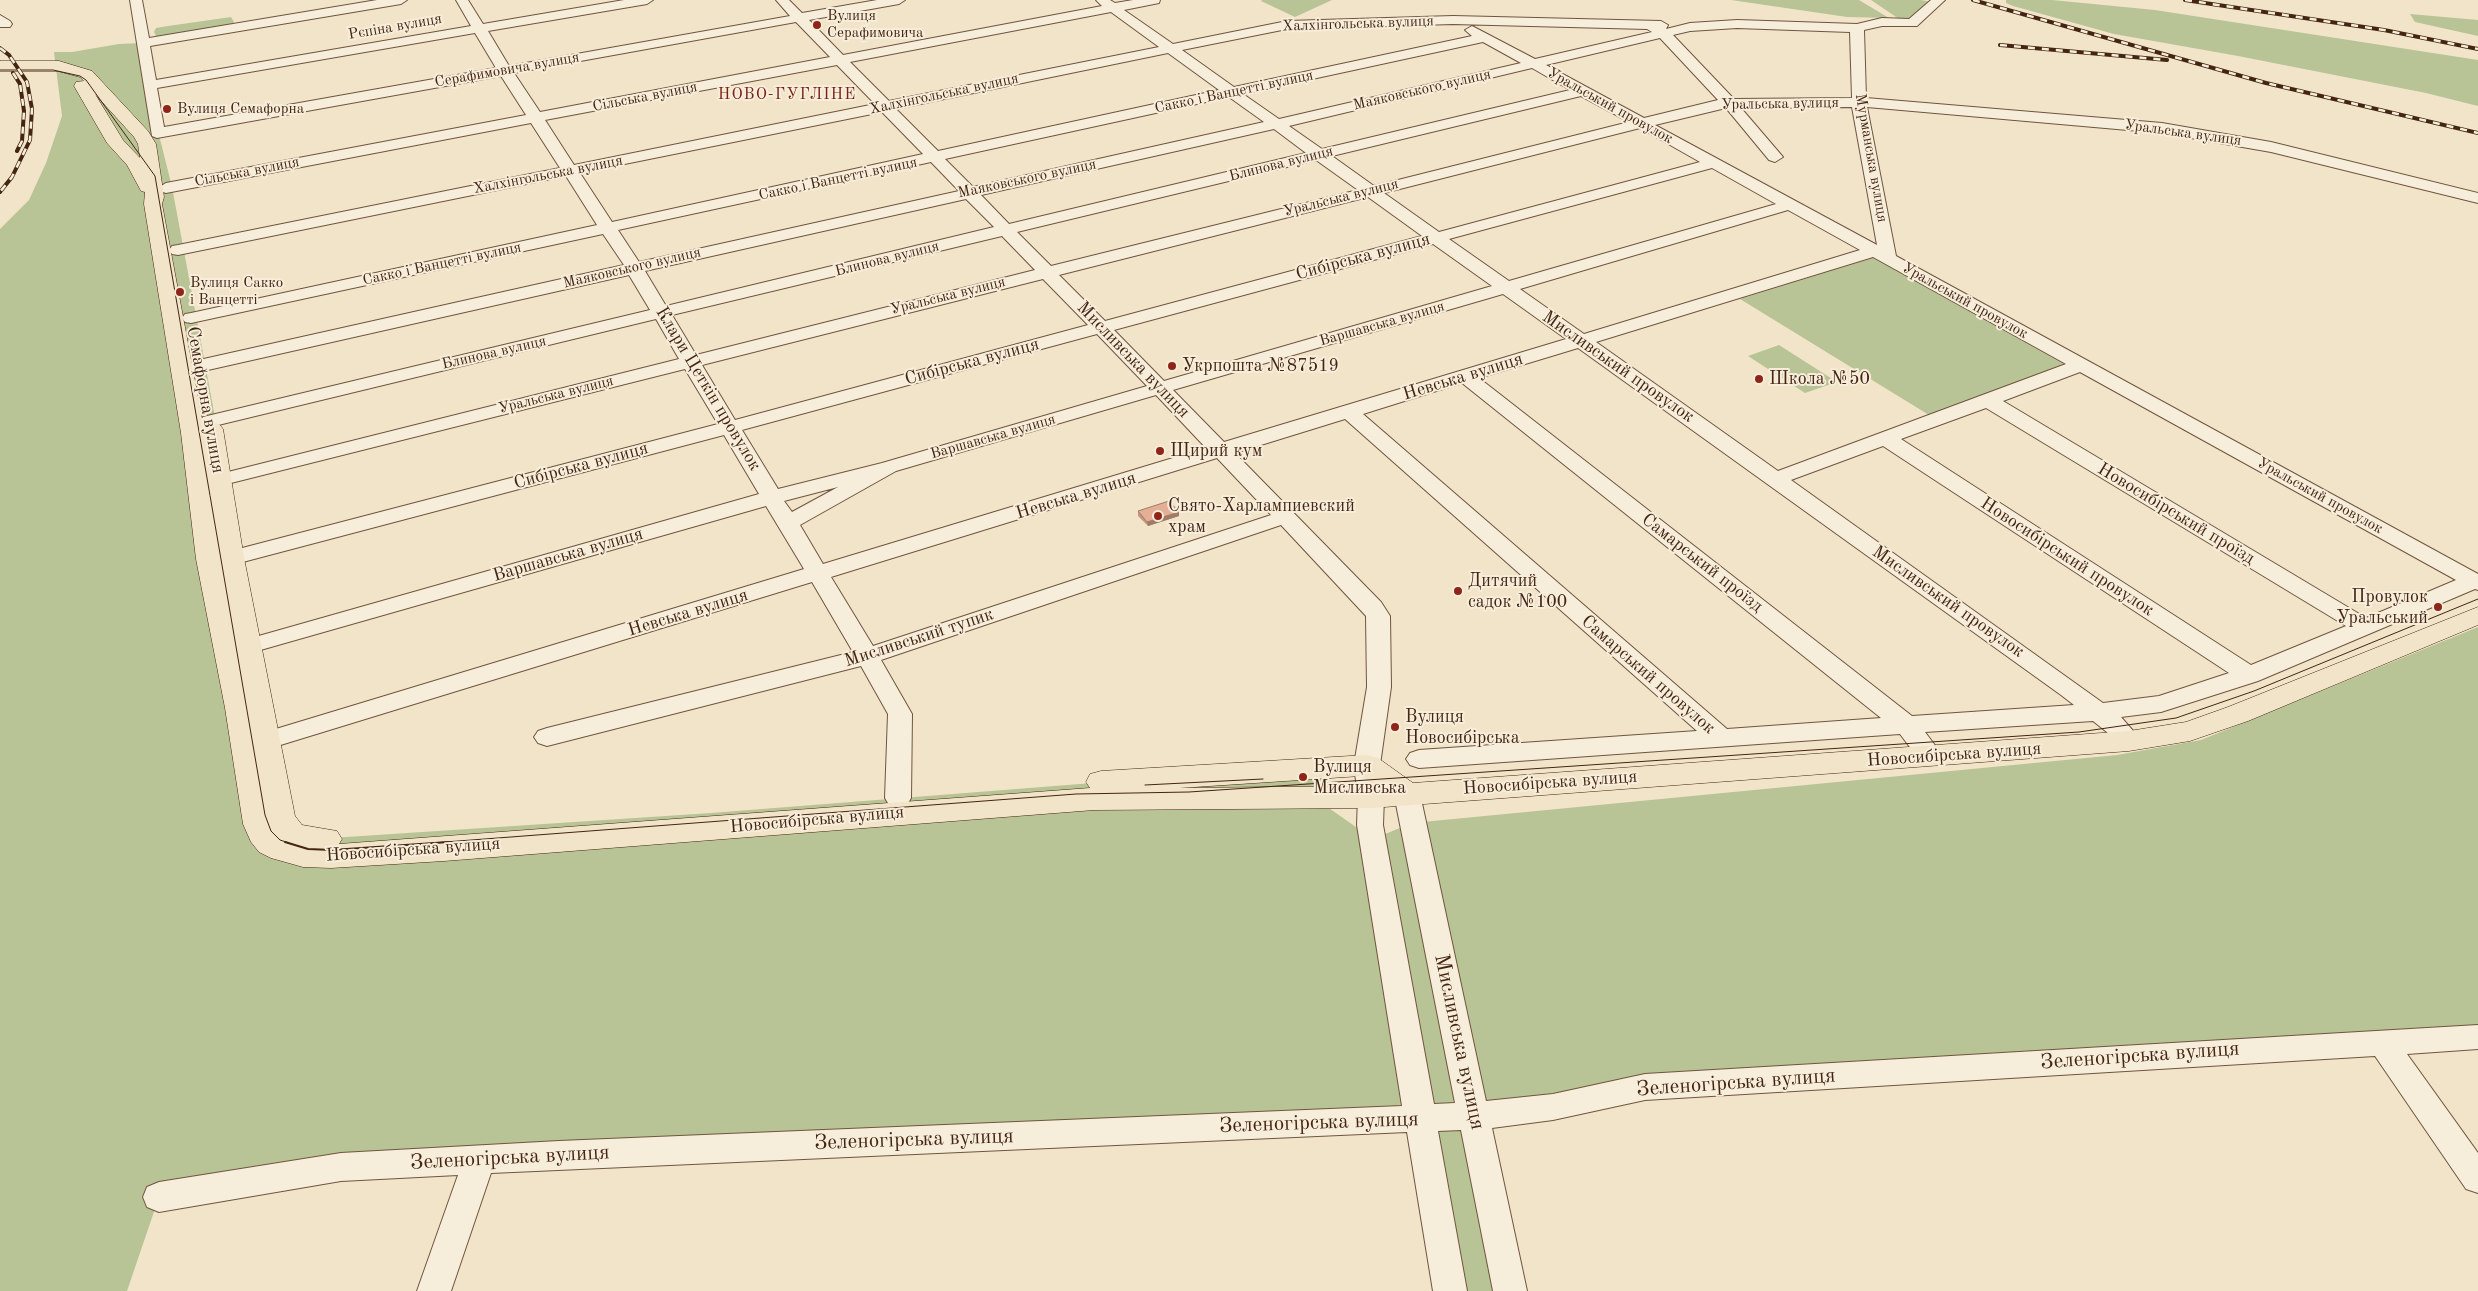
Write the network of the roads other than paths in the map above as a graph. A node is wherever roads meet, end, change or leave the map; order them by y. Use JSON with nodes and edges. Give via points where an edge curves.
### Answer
{"nodes":[{"id":1,"x":136,"y":0,"type":"edge"},
{"id":2,"x":297,"y":0,"type":"edge"},
{"id":3,"x":401,"y":0,"type":"edge"},
{"id":4,"x":462,"y":0,"type":"edge"},
{"id":5,"x":647,"y":0,"type":"edge"},
{"id":6,"x":782,"y":0,"type":"edge"},
{"id":7,"x":899,"y":0,"type":"edge"},
{"id":8,"x":1154,"y":0,"type":"edge"},
{"id":9,"x":1939,"y":0,"type":"edge"},
{"id":10,"x":1107,"y":4,"type":"edge"},
{"id":11,"x":303,"y":16,"type":"junction"},
{"id":12,"x":800,"y":18,"type":"junction"},
{"id":13,"x":1453,"y":20,"type":"junction"},
{"id":14,"x":1650,"y":25,"type":"junction"},
{"id":15,"x":1690,"y":27,"type":"junction"},
{"id":16,"x":1857,"y":28,"type":"junction"},
{"id":17,"x":479,"y":29,"type":"junction"},
{"id":18,"x":1663,"y":33,"type":"junction"},
{"id":19,"x":1485,"y":37,"type":"junction"},
{"id":20,"x":142,"y":43,"type":"junction"},
{"id":21,"x":1169,"y":48,"type":"junction"},
{"id":22,"x":841,"y":60,"type":"junction"},
{"id":23,"x":1533,"y":64,"type":"junction"},
{"id":24,"x":0,"y":66,"type":"edge"},
{"id":25,"x":505,"y":71,"type":"junction"},
{"id":26,"x":0,"y":72,"type":"edge"},
{"id":27,"x":149,"y":85,"type":"junction"},
{"id":28,"x":1583,"y":91,"type":"junction"},
{"id":29,"x":1232,"y":92,"type":"junction"},
{"id":30,"x":1859,"y":102,"type":"junction"},
{"id":31,"x":1730,"y":103,"type":"junction"},
{"id":32,"x":885,"y":106,"type":"junction"},
{"id":33,"x":536,"y":118,"type":"junction"},
{"id":34,"x":1641,"y":123,"type":"junction"},
{"id":35,"x":1276,"y":124,"type":"junction"},
{"id":36,"x":149,"y":134,"type":"junction"},
{"id":37,"x":115,"y":140,"type":"junction"},
{"id":38,"x":1319,"y":155,"type":"junction"},
{"id":39,"x":1775,"y":156,"type":"dead end"},
{"id":40,"x":936,"y":157,"type":"junction"},
{"id":41,"x":1713,"y":163,"type":"junction"},
{"id":42,"x":571,"y":170,"type":"junction"},
{"id":43,"x":1370,"y":191,"type":"junction"},
{"id":44,"x":969,"y":192,"type":"junction"},
{"id":45,"x":160,"y":196,"type":"junction"},
{"id":46,"x":2478,"y":198,"type":"edge"},
{"id":47,"x":1789,"y":205,"type":"junction"},
{"id":48,"x":610,"y":229,"type":"junction"},
{"id":49,"x":1006,"y":230,"type":"junction"},
{"id":50,"x":1435,"y":237,"type":"junction"},
{"id":51,"x":178,"y":250,"type":"junction"},
{"id":52,"x":1883,"y":253,"type":"junction"},
{"id":53,"x":634,"y":268,"type":"junction"},
{"id":54,"x":1046,"y":272,"type":"junction"},
{"id":55,"x":1507,"y":288,"type":"junction"},
{"id":56,"x":662,"y":314,"type":"junction"},
{"id":57,"x":191,"y":318,"type":"junction"},
{"id":58,"x":1101,"y":328,"type":"junction"},
{"id":59,"x":1582,"y":341,"type":"junction"},
{"id":60,"x":691,"y":361,"type":"junction"},
{"id":61,"x":199,"y":366,"type":"junction"},
{"id":62,"x":2082,"y":366,"type":"junction"},
{"id":63,"x":1466,"y":377,"type":"junction"},
{"id":64,"x":1160,"y":388,"type":"junction"},
{"id":65,"x":1987,"y":400,"type":"junction"},
{"id":66,"x":1349,"y":412,"type":"junction"},
{"id":67,"x":201,"y":423,"type":"junction"},
{"id":68,"x":731,"y":427,"type":"junction"},
{"id":69,"x":1885,"y":438,"type":"junction"},
{"id":70,"x":1221,"y":451,"type":"junction"},
{"id":71,"x":889,"y":467,"type":"junction"},
{"id":72,"x":1775,"y":479,"type":"junction"},
{"id":73,"x":219,"y":480,"type":"junction"},
{"id":74,"x":773,"y":497,"type":"junction"},
{"id":75,"x":1285,"y":517,"type":"junction"},
{"id":76,"x":788,"y":523,"type":"junction"},
{"id":77,"x":231,"y":558,"type":"junction"},
{"id":78,"x":819,"y":574,"type":"junction"},
{"id":79,"x":2476,"y":582,"type":"edge"},
{"id":80,"x":2478,"y":615,"type":"edge"},
{"id":81,"x":2364,"y":627,"type":"junction"},
{"id":82,"x":249,"y":646,"type":"junction"},
{"id":83,"x":868,"y":656,"type":"junction"},
{"id":84,"x":2249,"y":675,"type":"junction"},
{"id":85,"x":2098,"y":712,"type":"junction"},
{"id":86,"x":1906,"y":725,"type":"junction"},
{"id":87,"x":547,"y":737,"type":"dead end"},
{"id":88,"x":1720,"y":738,"type":"junction"},
{"id":89,"x":265,"y":741,"type":"junction"},
{"id":90,"x":2129,"y":741,"type":"junction"},
{"id":91,"x":1930,"y":756,"type":"junction"},
{"id":92,"x":1419,"y":759,"type":"dead end"},
{"id":93,"x":1367,"y":765,"type":"junction"},
{"id":94,"x":1222,"y":786,"type":"junction"},
{"id":95,"x":1407,"y":794,"type":"junction"},
{"id":96,"x":898,"y":798,"type":"junction"},
{"id":97,"x":265,"y":804,"type":"junction"},
{"id":98,"x":1371,"y":810,"type":"junction"},
{"id":99,"x":2478,"y":1037,"type":"edge"},
{"id":100,"x":2382,"y":1042,"type":"junction"},
{"id":101,"x":1476,"y":1116,"type":"junction"},
{"id":102,"x":1421,"y":1119,"type":"junction"},
{"id":103,"x":479,"y":1160,"type":"junction"},
{"id":104,"x":2478,"y":1179,"type":"edge"},
{"id":105,"x":159,"y":1197,"type":"dead end"},
{"id":106,"x":434,"y":1291,"type":"edge"},
{"id":107,"x":1450,"y":1291,"type":"edge"},
{"id":108,"x":1510,"y":1291,"type":"edge"}],
"edges":[{"from":1,"to":20,"type":"street","name":"Семафорна вулиця"},
{"from":2,"to":11,"type":"street"},
{"from":3,"to":11,"type":"street"},
{"from":4,"to":17,"type":"street","name":"Клари Цеткін провулок"},
{"from":5,"to":17,"type":"street","name":"Рєпіна вулиця"},
{"from":6,"to":12,"type":"street","name":"Мисливська вулиця"},
{"from":7,"to":12,"type":"street","name":"Серафимовича вулиця"},
{"from":8,"to":10,"type":"street","name":"Сільська вулиця"},
{"from":9,"to":16,"type":"street","name":"Маяковського вулиця","via":[[1912,23],[1882,22]]},
{"from":10,"to":21,"type":"street","name":"Мисливський провулок"},
{"from":10,"to":22,"type":"street","name":"Сільська вулиця"},
{"from":11,"to":20,"type":"street"},
{"from":12,"to":22,"type":"street","name":"Мисливська вулиця"},
{"from":12,"to":25,"type":"street","name":"Серафимовича вулиця"},
{"from":13,"to":14,"type":"street","name":"Халхінгольська вулиця"},
{"from":13,"to":19,"type":"street","name":"Уральський провулок"},
{"from":13,"to":21,"type":"street","name":"Халхінгольська вулиця","via":[[1286,24]]},
{"from":14,"to":15,"type":"street","name":"Халхінгольська вулиця"},
{"from":14,"to":18,"type":"street"},
{"from":15,"to":16,"type":"street","name":"Маяковського вулиця","via":[[1737,24]]},
{"from":15,"to":18,"type":"street","name":"Маяковського вулиця"},
{"from":16,"to":30,"type":"street","name":"Мурманська вулиця"},
{"from":17,"to":25,"type":"street","name":"Клари Цеткін провулок"},
{"from":17,"to":27,"type":"street","name":"Рєпіна вулиця"},
{"from":18,"to":23,"type":"street","name":"Маяковського вулиця"},
{"from":18,"to":31,"type":"street"},
{"from":19,"to":23,"type":"street","name":"Уральський провулок"},
{"from":19,"to":29,"type":"street","name":"Сакко і Ванцетті вулиця"},
{"from":20,"to":27,"type":"street","name":"Семафорна вулиця"},
{"from":21,"to":29,"type":"street","name":"Мисливський провулок"},
{"from":21,"to":32,"type":"street","name":"Халхінгольська вулиця"},
{"from":22,"to":32,"type":"street","name":"Мисливська вулиця"},
{"from":22,"to":33,"type":"street","name":"Сільська вулиця"},
{"from":23,"to":28,"type":"street","name":"Уральський провулок"},
{"from":23,"to":35,"type":"street","name":"Маяковського вулиця"},
{"from":24,"to":36,"type":"main road","via":[[46,65],[80,71]]},
{"from":25,"to":33,"type":"street","name":"Клари Цеткін провулок"},
{"from":25,"to":36,"type":"street","name":"Серафимовича вулиця"},
{"from":26,"to":37,"type":"main road","name":"Семафорна вулиця","via":[[49,71],[74,78]]},
{"from":27,"to":36,"type":"street","name":"Семафорна вулиця"},
{"from":28,"to":34,"type":"street","name":"Уральський провулок"},
{"from":28,"to":38,"type":"street","name":"Блинова вулиця"},
{"from":29,"to":35,"type":"street","name":"Мисливський провулок"},
{"from":29,"to":40,"type":"street","name":"Сакко і Ванцетті вулиця"},
{"from":30,"to":31,"type":"street","name":"Уральська вулиця"},
{"from":30,"to":46,"type":"street","name":"Уральська вулиця","via":[[2198,132]]},
{"from":30,"to":52,"type":"street","name":"Мурманська вулиця"},
{"from":31,"to":34,"type":"street","name":"Уральська вулиця"},
{"from":31,"to":39,"type":"street"},
{"from":32,"to":40,"type":"street","name":"Мисливська вулиця"},
{"from":32,"to":42,"type":"street","name":"Халхінгольська вулиця"},
{"from":33,"to":42,"type":"street","name":"Клари Цеткін провулок"},
{"from":33,"to":45,"type":"street","name":"Сільська вулиця"},
{"from":34,"to":41,"type":"street","name":"Уральський провулок"},
{"from":34,"to":43,"type":"street","name":"Уральська вулиця"},
{"from":35,"to":38,"type":"street","name":"Мисливський провулок"},
{"from":35,"to":44,"type":"street","name":"Маяковського вулиця"},
{"from":36,"to":37,"type":"main road","name":"Серафимовича вулиця"},
{"from":36,"to":45,"type":"main road","name":"Семафорна вулиця"},
{"from":37,"to":45,"type":"main road","name":"Семафорна вулиця"},
{"from":38,"to":43,"type":"street","name":"Мисливський провулок"},
{"from":38,"to":49,"type":"street","name":"Блинова вулиця"},
{"from":40,"to":44,"type":"street","name":"Мисливська вулиця"},
{"from":40,"to":48,"type":"street","name":"Сакко і Ванцетті вулиця"},
{"from":41,"to":47,"type":"street","name":"Уральський провулок"},
{"from":41,"to":50,"type":"street","name":"Сибірська вулиця"},
{"from":42,"to":48,"type":"street","name":"Клари Цеткін провулок"},
{"from":42,"to":51,"type":"street","name":"Халхінгольська вулиця"},
{"from":43,"to":50,"type":"street","name":"Мисливський провулок"},
{"from":43,"to":54,"type":"street","name":"Уральська вулиця"},
{"from":44,"to":49,"type":"street","name":"Мисливська вулиця"},
{"from":44,"to":53,"type":"street","name":"Маяковського вулиця"},
{"from":45,"to":51,"type":"main road","name":"Семафорна вулиця"},
{"from":45,"to":67,"type":"main road","name":"Семафорна вулиця"},
{"from":47,"to":52,"type":"street","name":"Уральський провулок"},
{"from":47,"to":55,"type":"street","name":"Варшавська вулиця"},
{"from":48,"to":53,"type":"street","name":"Клари Цеткін провулок"},
{"from":48,"to":57,"type":"street","name":"Сакко і Ванцетті вулиця"},
{"from":49,"to":54,"type":"street","name":"Мисливська вулиця"},
{"from":49,"to":56,"type":"street","name":"Блинова вулиця"},
{"from":50,"to":55,"type":"street","name":"Мисливський провулок"},
{"from":50,"to":58,"type":"street","name":"Сибірська вулиця"},
{"from":51,"to":57,"type":"main road","name":"Семафорна вулиця"},
{"from":52,"to":59,"type":"street","name":"Невська вулиця"},
{"from":52,"to":62,"type":"street","name":"Уральський провулок"},
{"from":53,"to":56,"type":"street","name":"Клари Цеткін провулок"},
{"from":53,"to":61,"type":"street","name":"Маяковського вулиця"},
{"from":54,"to":58,"type":"street","name":"Мисливська вулиця"},
{"from":54,"to":60,"type":"street","name":"Уральська вулиця"},
{"from":55,"to":59,"type":"street","name":"Мисливський провулок"},
{"from":55,"to":64,"type":"street","name":"Варшавська вулиця"},
{"from":56,"to":60,"type":"street","name":"Клари Цеткін провулок"},
{"from":56,"to":67,"type":"street","name":"Блинова вулиця"},
{"from":57,"to":61,"type":"main road","name":"Семафорна вулиця"},
{"from":58,"to":64,"type":"street","name":"Мисливська вулиця"},
{"from":58,"to":68,"type":"street","name":"Сибірська вулиця"},
{"from":59,"to":63,"type":"street","name":"Невська вулиця"},
{"from":59,"to":72,"type":"street","name":"Мисливський провулок"},
{"from":60,"to":68,"type":"street","name":"Клари Цеткін провулок"},
{"from":60,"to":73,"type":"street","name":"Уральська вулиця"},
{"from":61,"to":67,"type":"main road","name":"Семафорна вулиця"},
{"from":62,"to":65,"type":"street"},
{"from":62,"to":79,"type":"street","name":"Уральський провулок"},
{"from":63,"to":66,"type":"street","name":"Невська вулиця"},
{"from":63,"to":86,"type":"street","name":"Самарський проїзд"},
{"from":64,"to":70,"type":"street","name":"Мисливська вулиця"},
{"from":64,"to":71,"type":"street","name":"Варшавська вулиця"},
{"from":65,"to":69,"type":"street"},
{"from":65,"to":81,"type":"street","name":"Новосибірський проїзд"},
{"from":66,"to":70,"type":"street","name":"Невська вулиця"},
{"from":66,"to":88,"type":"street","name":"Самарський провулок"},
{"from":67,"to":73,"type":"main road","name":"Семафорна вулиця"},
{"from":67,"to":97,"type":"main road","name":"Семафорна вулиця","via":[[209,559]]},
{"from":68,"to":74,"type":"street","name":"Клари Цеткін провулок"},
{"from":68,"to":77,"type":"street","name":"Сибірська вулиця"},
{"from":69,"to":72,"type":"street"},
{"from":69,"to":84,"type":"street","name":"Новосибірський провулок"},
{"from":70,"to":75,"type":"street","name":"Мисливська вулиця"},
{"from":70,"to":78,"type":"street","name":"Невська вулиця"},
{"from":71,"to":74,"type":"street","name":"Варшавська вулиця"},
{"from":71,"to":76,"type":"street","name":"Варшавська вулиця"},
{"from":72,"to":85,"type":"street","name":"Мисливський провулок"},
{"from":73,"to":77,"type":"main road","name":"Семафорна вулиця"},
{"from":74,"to":76,"type":"street","name":"Клари Цеткін провулок"},
{"from":74,"to":82,"type":"street","name":"Варшавська вулиця"},
{"from":75,"to":83,"type":"street","name":"Мисливський тупик"},
{"from":75,"to":93,"type":"street","name":"Мисливська вулиця","via":[[1378,616],[1379,688]]},
{"from":76,"to":78,"type":"street","name":"Клари Цеткін провулок"},
{"from":77,"to":82,"type":"main road","name":"Семафорна вулиця"},
{"from":78,"to":83,"type":"street","name":"Клари Цеткін провулок"},
{"from":78,"to":89,"type":"street","name":"Невська вулиця"},
{"from":79,"to":81,"type":"street","name":"Новосибірська вулиця"},
{"from":80,"to":90,"type":"main road","name":"Новосибірська вулиця","via":[[2238,714],[2190,730]]},
{"from":81,"to":84,"type":"street","name":"Новосибірська вулиця"},
{"from":82,"to":89,"type":"main road","name":"Семафорна вулиця"},
{"from":83,"to":87,"type":"street","name":"Мисливський тупик"},
{"from":83,"to":96,"type":"street","name":"Клари Цеткін провулок","via":[[900,714]]},
{"from":84,"to":85,"type":"street","name":"Новосибірська вулиця","via":[[2161,704]]},
{"from":85,"to":86,"type":"street","name":"Новосибірська вулиця"},
{"from":85,"to":90,"type":"street","name":"Мисливський провулок"},
{"from":86,"to":88,"type":"street","name":"Новосибірська вулиця"},
{"from":86,"to":91,"type":"street","name":"Самарський проїзд"},
{"from":88,"to":92,"type":"street","name":"Самарський провулок"},
{"from":89,"to":97,"type":"main road","name":"Семафорна вулиця"},
{"from":90,"to":91,"type":"main road","name":"Новосибірська вулиця"},
{"from":91,"to":95,"type":"main road","name":"Новосибірська вулиця"},
{"from":93,"to":94,"type":"main road","name":"Новосибірська вулиця"},
{"from":93,"to":95,"type":"main road"},
{"from":93,"to":98,"type":"street","name":"Мисливська вулиця"},
{"from":94,"to":96,"type":"main road","name":"Новосибірська вулиця"},
{"from":94,"to":97,"type":"main road","name":"Новосибірська вулиця","via":[[1094,799],[331,856],[303,855],[270,844],[262,834]]},
{"from":94,"to":98,"type":"main road","name":"Новосибірська вулиця","via":[[1341,798]]},
{"from":95,"to":98,"type":"main road","name":"Новосибірська вулиця"},
{"from":95,"to":101,"type":"street","name":"Мисливська вулиця"},
{"from":96,"to":97,"type":"main road","name":"Новосибірська вулиця","via":[[490,830],[316,839],[300,837],[285,828]]},
{"from":98,"to":102,"type":"street","name":"Мисливська вулиця"},
{"from":99,"to":100,"type":"street","name":"Зеленогірська вулиця"},
{"from":100,"to":101,"type":"street","name":"Зеленогірська вулиця","via":[[1645,1086],[1553,1107]]},
{"from":100,"to":104,"type":"street"},
{"from":101,"to":102,"type":"street","name":"Зеленогірська вулиця"},
{"from":101,"to":108,"type":"street","name":"Мисливська вулиця"},
{"from":102,"to":103,"type":"street","name":"Зеленогірська вулиця"},
{"from":102,"to":107,"type":"street","name":"Мисливська вулиця"},
{"from":103,"to":105,"type":"street","name":"Зеленогірська вулиця","via":[[341,1167]]},
{"from":103,"to":106,"type":"street"}]}
